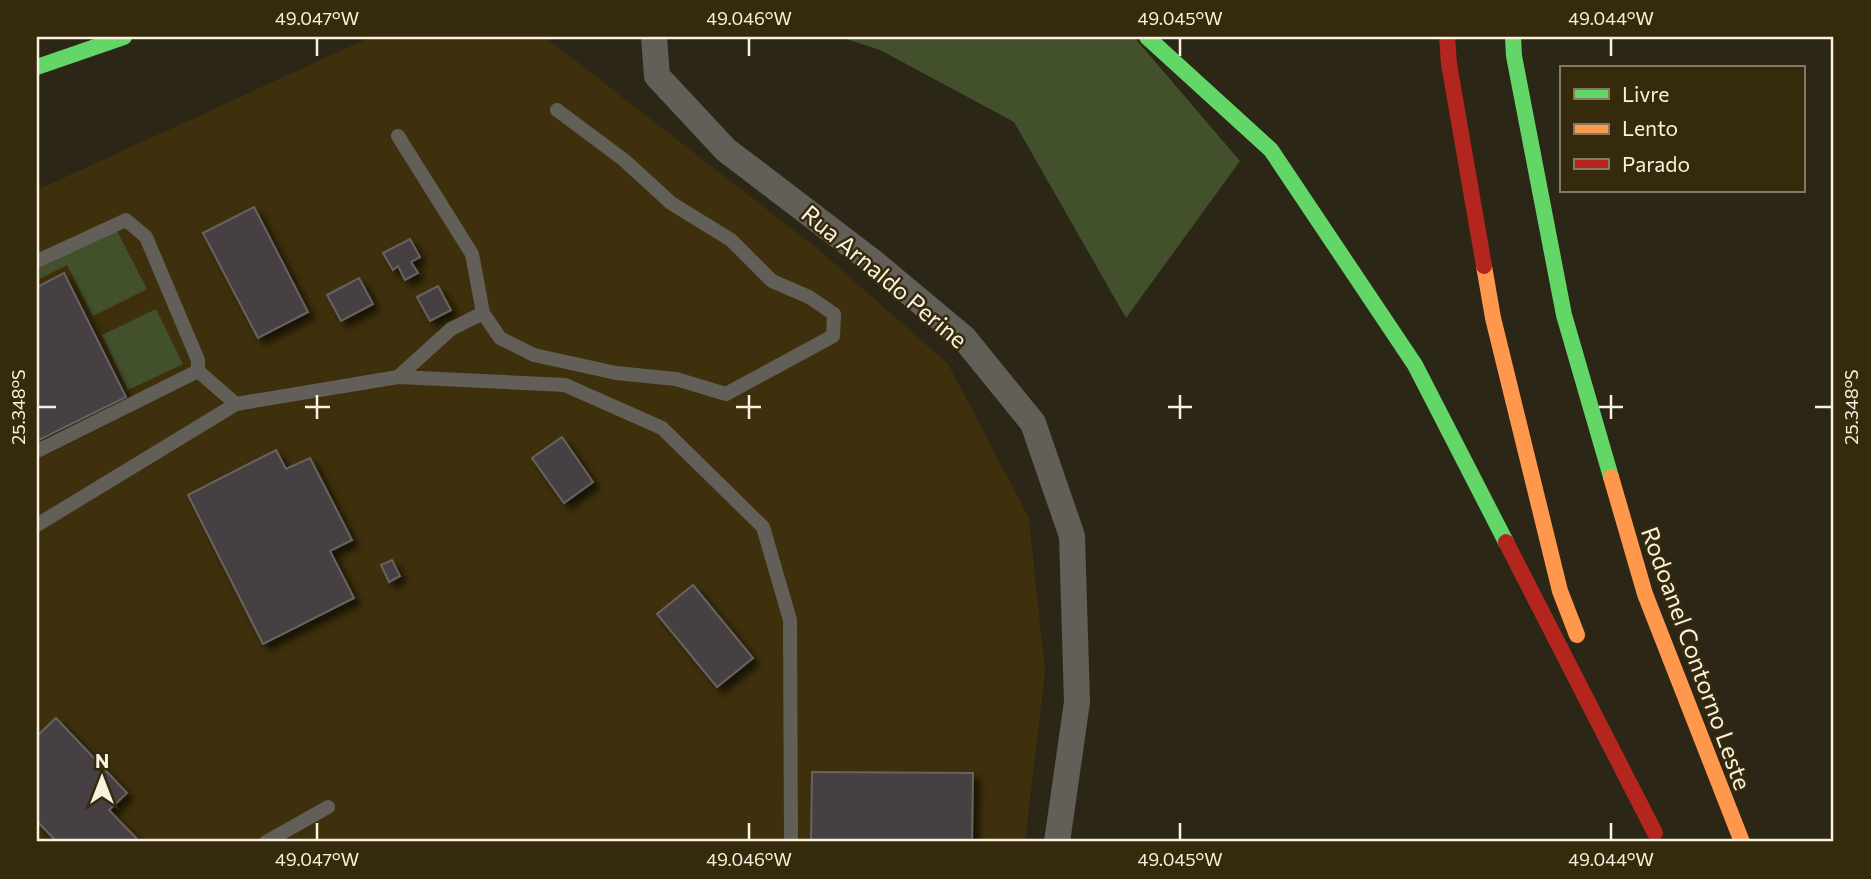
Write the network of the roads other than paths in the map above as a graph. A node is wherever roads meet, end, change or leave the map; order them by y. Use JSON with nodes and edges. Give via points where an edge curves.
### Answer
{"nodes":[{"id":1,"x":103,"y":37,"type":"edge"},
{"id":2,"x":124,"y":37,"type":"edge"},
{"id":3,"x":654,"y":37,"type":"edge"},
{"id":4,"x":1147,"y":37,"type":"edge"},
{"id":5,"x":1447,"y":37,"type":"edge"},
{"id":6,"x":1513,"y":37,"type":"edge"},
{"id":7,"x":77,"y":52,"type":"junction"},
{"id":8,"x":37,"y":67,"type":"edge"},
{"id":9,"x":557,"y":110,"type":"dead end"},
{"id":10,"x":398,"y":136,"type":"dead end"},
{"id":11,"x":37,"y":261,"type":"edge"},
{"id":12,"x":484,"y":313,"type":"junction"},
{"id":13,"x":198,"y":371,"type":"junction"},
{"id":14,"x":398,"y":377,"type":"junction"},
{"id":15,"x":236,"y":404,"type":"junction"},
{"id":16,"x":37,"y":451,"type":"edge"},
{"id":17,"x":37,"y":525,"type":"edge"},
{"id":18,"x":1585,"y":654,"type":"dead end"},
{"id":19,"x":1595,"y":680,"type":"dead end"},
{"id":20,"x":328,"y":807,"type":"dead end"},
{"id":21,"x":1657,"y":837,"type":"edge"},
{"id":22,"x":266,"y":842,"type":"edge"},
{"id":23,"x":791,"y":842,"type":"edge"},
{"id":24,"x":1057,"y":842,"type":"edge"},
{"id":25,"x":1742,"y":842,"type":"edge"}],
"edges":[{"from":1,"to":7,"type":"highway"},
{"from":2,"to":7,"type":"highway"},
{"from":3,"to":24,"type":"street","name":"Rua Arnaldo Perine","via":[[657,76],[726,150],[964,338],[1033,424],[1072,536],[1077,702]]},
{"from":4,"to":21,"type":"highway","via":[[1271,150],[1415,365]]},
{"from":5,"to":18,"type":"highway","via":[[1493,318],[1560,591]]},
{"from":6,"to":25,"type":"highway","name":"Rodoanel Contorno Leste","via":[[1564,315],[1645,594]]},
{"from":7,"to":8,"type":"highway"},
{"from":9,"to":12,"type":"lane","via":[[624,160],[671,203],[731,240],[772,281],[834,314],[833,336],[726,394],[676,379],[616,373],[534,355],[500,338]]},
{"from":10,"to":12,"type":"lane","via":[[472,254]]},
{"from":11,"to":13,"type":"lane","via":[[126,220],[146,237],[198,360]]},
{"from":12,"to":14,"type":"lane","via":[[451,328]]},
{"from":13,"to":15,"type":"lane"},
{"from":13,"to":16,"type":"lane"},
{"from":14,"to":15,"type":"lane"},
{"from":14,"to":23,"type":"lane","via":[[565,386],[662,428],[762,527],[790,620]]},
{"from":15,"to":17,"type":"lane"},
{"from":19,"to":21,"type":"highway"},
{"from":20,"to":22,"type":"lane"}]}
